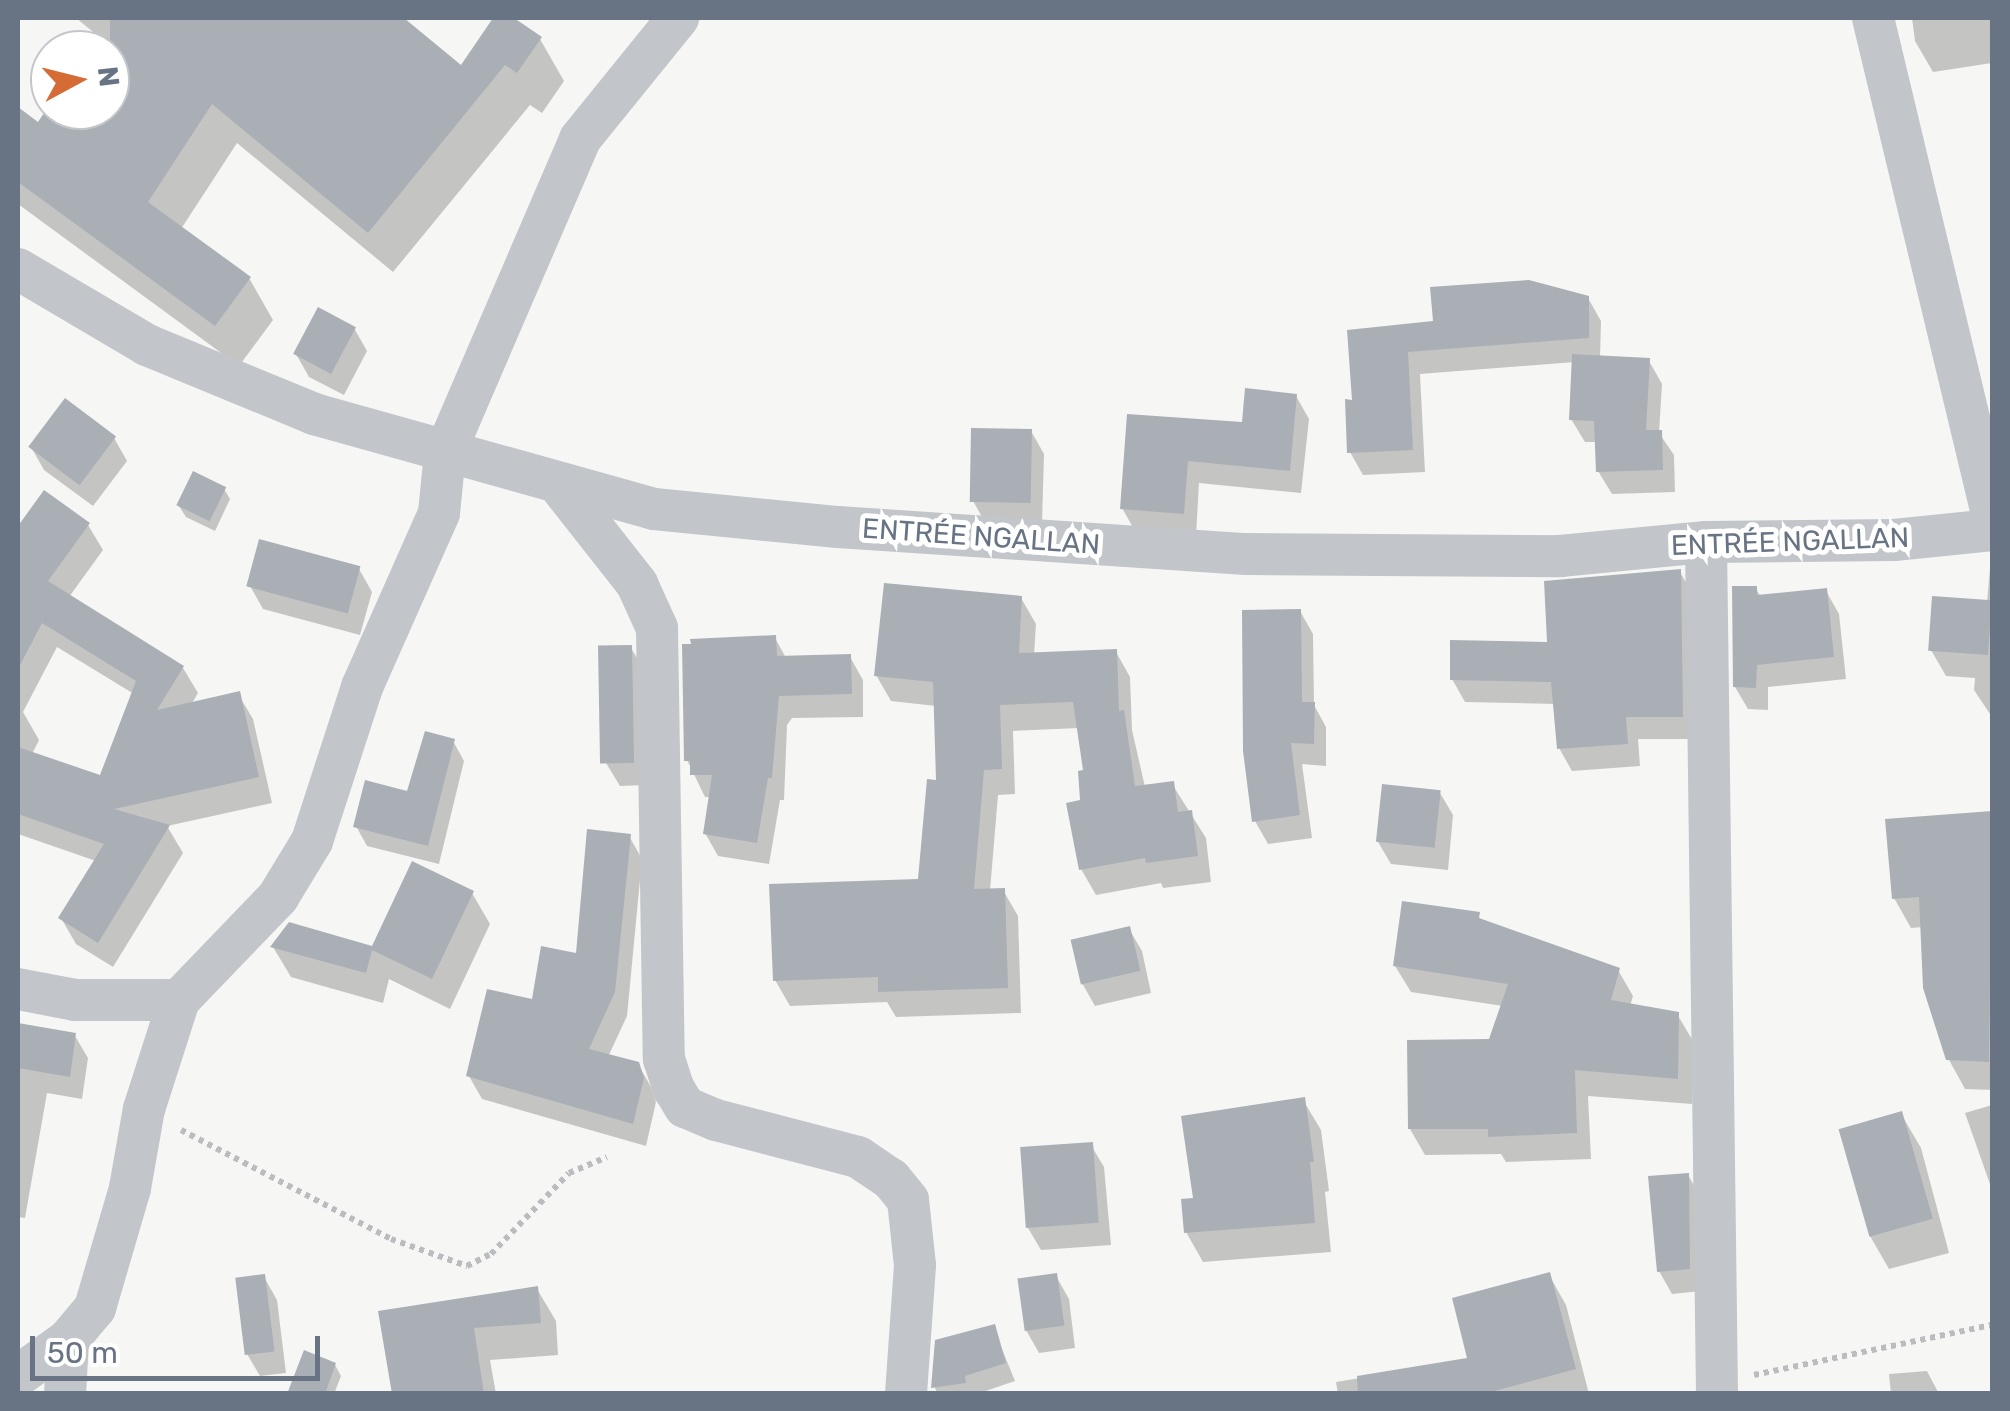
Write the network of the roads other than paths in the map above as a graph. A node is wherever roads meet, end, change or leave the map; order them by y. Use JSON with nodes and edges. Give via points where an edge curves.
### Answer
{"nodes":[{"id":1,"x":678,"y":18,"type":"edge"},
{"id":2,"x":1873,"y":18,"type":"edge"},
{"id":3,"x":18,"y":268,"type":"edge"},
{"id":4,"x":446,"y":453,"type":"junction"},
{"id":5,"x":560,"y":486,"type":"junction"},
{"id":6,"x":1992,"y":514,"type":"edge"},
{"id":7,"x":1992,"y":530,"type":"edge"},
{"id":8,"x":1706,"y":542,"type":"junction"},
{"id":9,"x":18,"y":989,"type":"edge"},
{"id":10,"x":178,"y":1000,"type":"junction"},
{"id":11,"x":68,"y":1340,"type":"junction"},
{"id":12,"x":18,"y":1376,"type":"edge"},
{"id":13,"x":1716,"y":1388,"type":"edge"},
{"id":14,"x":64,"y":1394,"type":"edge"},
{"id":15,"x":906,"y":1394,"type":"edge"}],
"edges":[{"from":1,"to":4,"type":"street","via":[[580,139]]},
{"from":2,"to":6,"type":"street"},
{"from":3,"to":4,"type":"street","name":"ENTRÉE NGALLAN","via":[[147,345],[314,414]]},
{"from":4,"to":5,"type":"street","name":"ENTRÉE NGALLAN"},
{"from":4,"to":10,"type":"street","via":[[439,513],[362,687],[312,841],[278,897]]},
{"from":5,"to":8,"type":"street","name":"ENTRÉE NGALLAN","via":[[654,508],[820,526],[1246,554],[1544,556]]},
{"from":5,"to":15,"type":"street","via":[[637,584],[658,628],[664,1059],[674,1090],[685,1107],[716,1120],[858,1157],[908,1200],[915,1266]]},
{"from":7,"to":8,"type":"street","name":"ENTRÉE NGALLAN","via":[[1894,540]]},
{"from":8,"to":13,"type":"street"},
{"from":9,"to":10,"type":"street","via":[[75,1000]]},
{"from":10,"to":11,"type":"street","via":[[95,1308]]},
{"from":11,"to":12,"type":"street"},
{"from":11,"to":14,"type":"street"}]}
